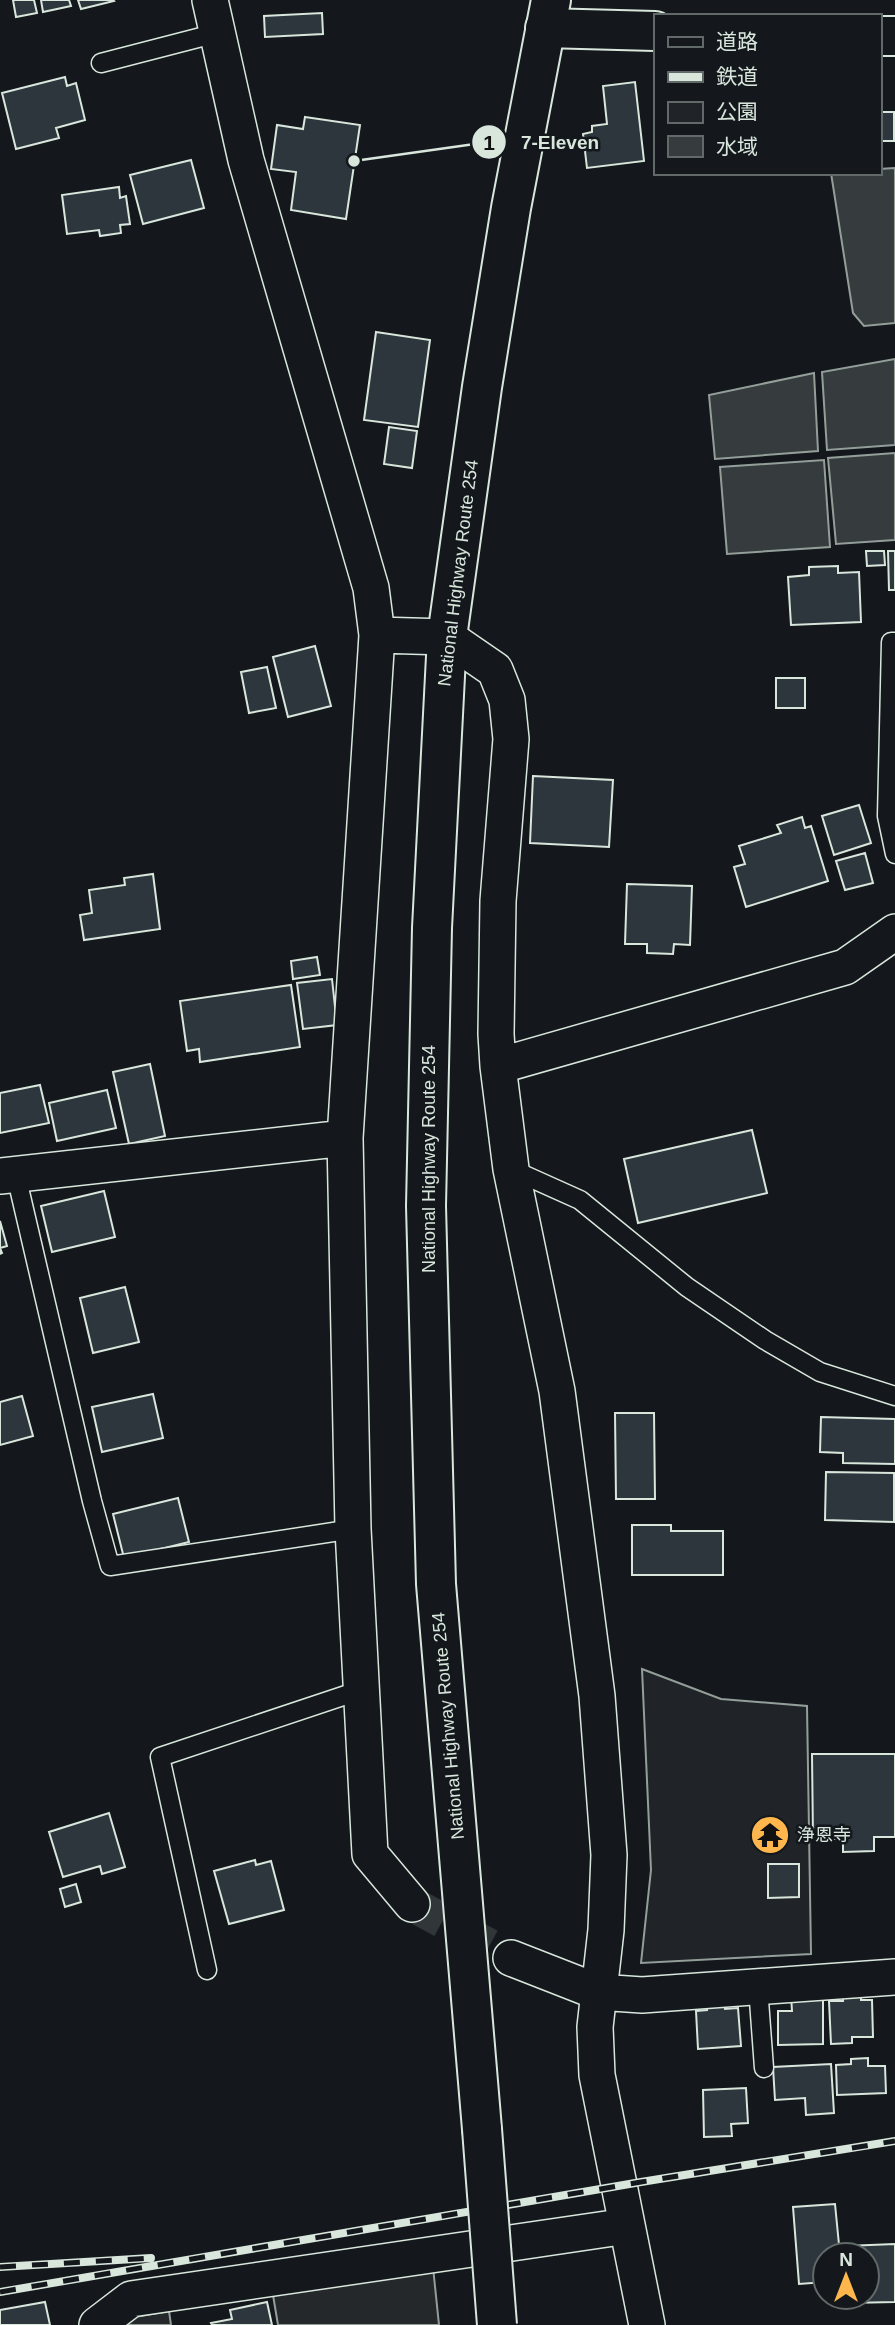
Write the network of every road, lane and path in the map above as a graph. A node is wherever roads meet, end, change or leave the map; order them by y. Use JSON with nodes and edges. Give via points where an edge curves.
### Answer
{"nodes":[{"id":1,"x":548,"y":14,"type":"edge"},
{"id":2,"x":214,"y":17,"type":"edge"},
{"id":3,"x":654,"y":30,"type":"edge"},
{"id":4,"x":101,"y":63,"type":"dead end"},
{"id":5,"x":377,"y":635,"type":"junction"},
{"id":6,"x":447,"y":637,"type":"junction"},
{"id":7,"x":895,"y":642,"type":"edge"},
{"id":8,"x":895,"y":854,"type":"edge"},
{"id":9,"x":895,"y":932,"type":"edge"},
{"id":10,"x":498,"y":1066,"type":"junction"},
{"id":11,"x":345,"y":1138,"type":"junction"},
{"id":12,"x":511,"y":1169,"type":"junction"},
{"id":13,"x":8,"y":1175,"type":"edge"},
{"id":14,"x":895,"y":1396,"type":"edge"},
{"id":15,"x":353,"y":1529,"type":"junction"},
{"id":16,"x":361,"y":1690,"type":"junction"},
{"id":17,"x":412,"y":1903,"type":"tunnel mouth"},
{"id":18,"x":511,"y":1958,"type":"tunnel mouth"},
{"id":19,"x":207,"y":1970,"type":"dead end"},
{"id":20,"x":895,"y":1977,"type":"edge"},
{"id":21,"x":758,"y":1987,"type":"junction"},
{"id":22,"x":598,"y":1992,"type":"junction"},
{"id":23,"x":764,"y":2068,"type":"dead end"},
{"id":24,"x":627,"y":2226,"type":"junction"},
{"id":25,"x":97,"y":2325,"type":"edge"},
{"id":26,"x":497,"y":2325,"type":"edge"},
{"id":27,"x":647,"y":2325,"type":"edge"}],
"edges":[{"from":1,"to":3,"type":"main road"},
{"from":1,"to":6,"type":"main road","name":"National Highway Route 254","via":[[508,222]]},
{"from":2,"to":4,"type":"lane"},
{"from":2,"to":5,"type":"street","via":[[246,160],[371,588]]},
{"from":5,"to":6,"type":"street"},
{"from":5,"to":11,"type":"street"},
{"from":6,"to":10,"type":"street","via":[[495,670],[507,701],[511,739],[498,901]]},
{"from":6,"to":26,"type":"main road","name":"National Highway Route 254","bridge":true,"via":[[432,928],[426,1206],[436,1584]]},
{"from":7,"to":8,"type":"lane","via":[[891,642],[887,816]]},
{"from":9,"to":10,"type":"street","via":[[845,967]]},
{"from":10,"to":12,"type":"street"},
{"from":11,"to":13,"type":"street"},
{"from":11,"to":15,"type":"street"},
{"from":12,"to":14,"type":"lane","via":[[580,1200],[687,1287],[765,1340],[820,1372]]},
{"from":12,"to":22,"type":"street","via":[[557,1391],[597,1696],[609,1855]]},
{"from":13,"to":15,"type":"lane","via":[[110,1566]]},
{"from":15,"to":16,"type":"street"},
{"from":16,"to":17,"type":"street","via":[[370,1854]]},
{"from":16,"to":19,"type":"lane","via":[[160,1757]]},
{"from":18,"to":22,"type":"street"},
{"from":20,"to":21,"type":"street"},
{"from":21,"to":22,"type":"street","via":[[642,1995]]},
{"from":21,"to":23,"type":"lane"},
{"from":22,"to":24,"type":"street","via":[[597,2076]]},
{"from":24,"to":25,"type":"street","via":[[131,2299]]},
{"from":24,"to":27,"type":"street"}]}
